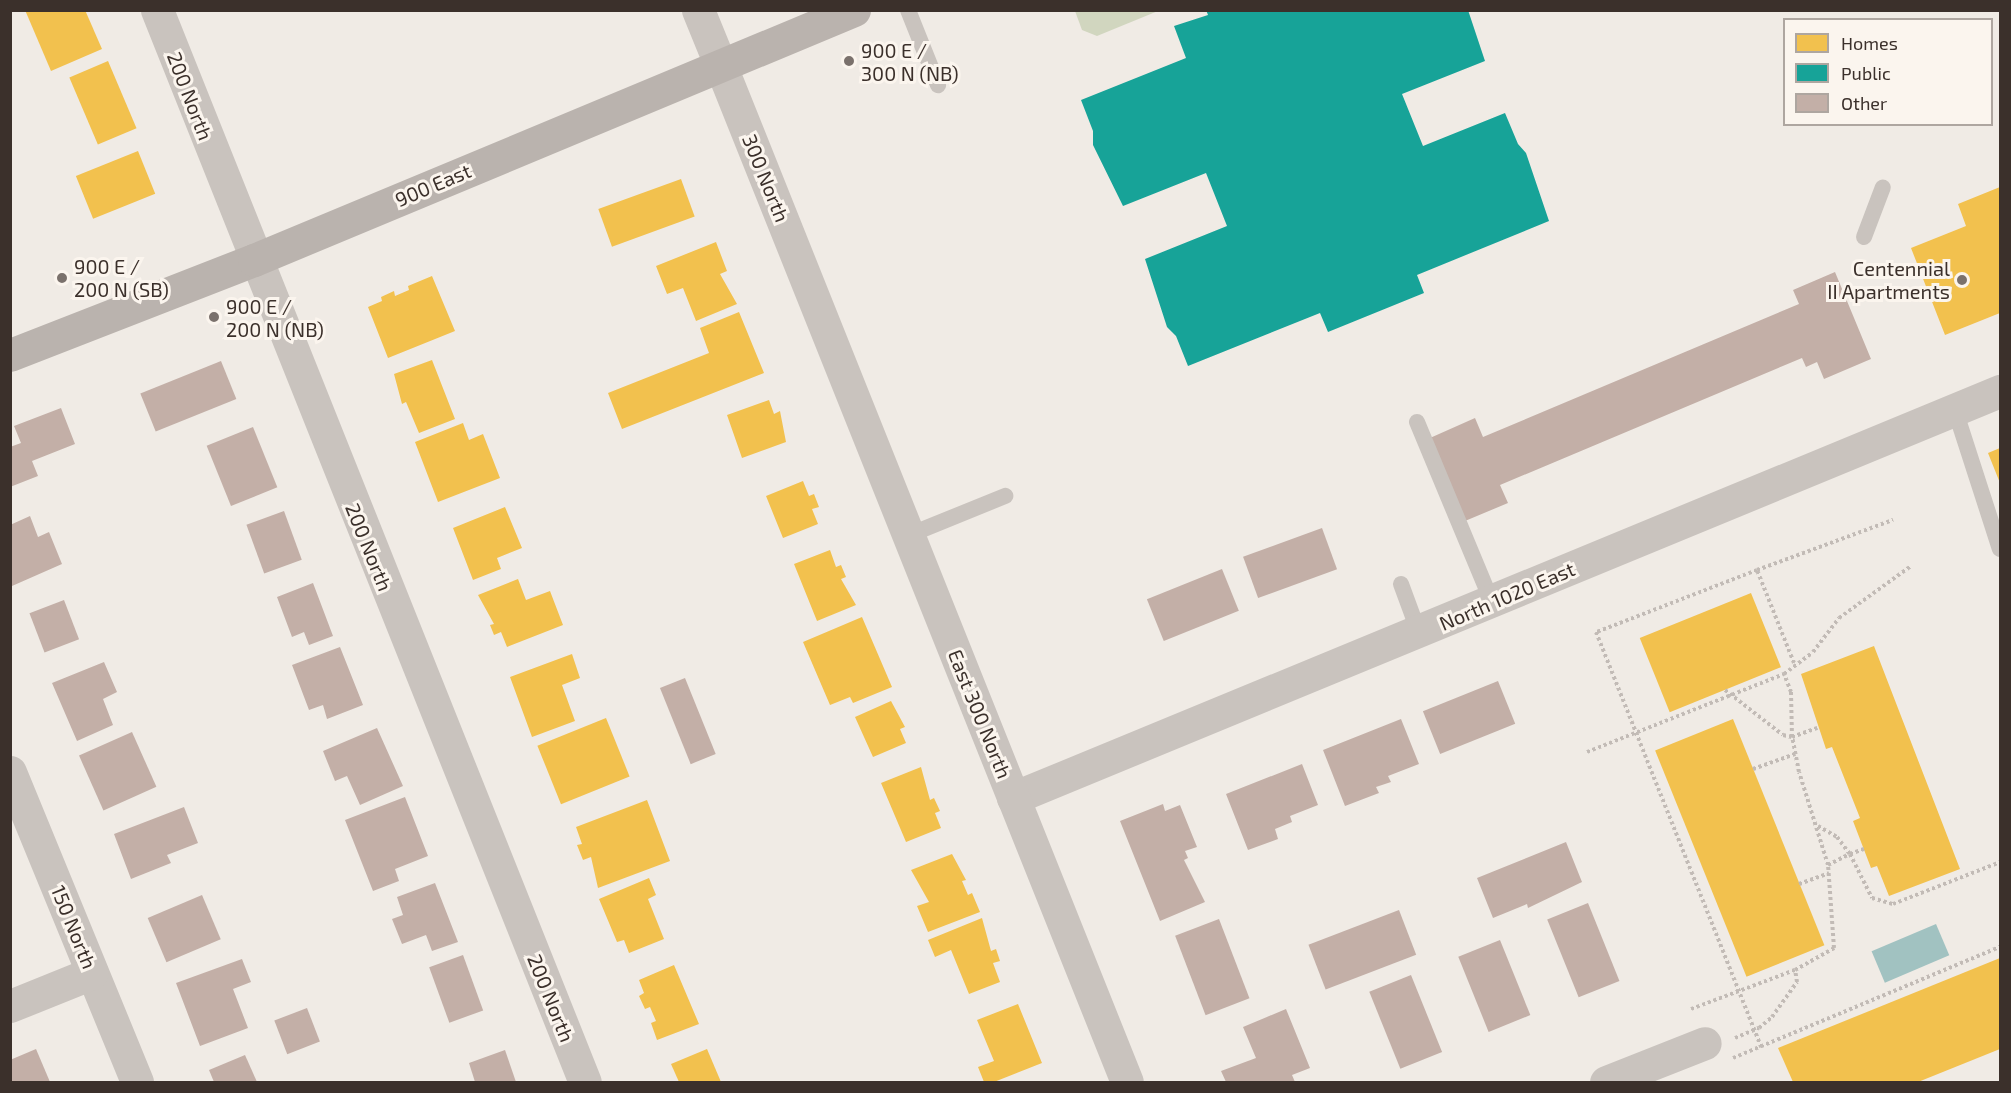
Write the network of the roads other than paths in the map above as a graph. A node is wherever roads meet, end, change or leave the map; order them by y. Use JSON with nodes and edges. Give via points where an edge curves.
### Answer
{"nodes":[{"id":1,"x":157,"y":10,"type":"edge"},
{"id":2,"x":698,"y":10,"type":"edge"},
{"id":3,"x":854,"y":10,"type":"edge"},
{"id":4,"x":908,"y":10,"type":"edge"},
{"id":5,"x":720,"y":64,"type":"junction"},
{"id":6,"x":938,"y":85,"type":"dead end"},
{"id":7,"x":1883,"y":187,"type":"dead end"},
{"id":8,"x":1864,"y":237,"type":"dead end"},
{"id":9,"x":254,"y":261,"type":"junction"},
{"id":10,"x":833,"y":346,"type":"joint"},
{"id":11,"x":10,"y":355,"type":"edge"},
{"id":12,"x":2001,"y":391,"type":"edge"},
{"id":13,"x":1955,"y":410,"type":"junction"},
{"id":14,"x":1417,"y":423,"type":"dead end"},
{"id":15,"x":1005,"y":496,"type":"dead end"},
{"id":16,"x":909,"y":535,"type":"junction"},
{"id":17,"x":2001,"y":549,"type":"edge"},
{"id":18,"x":1401,"y":584,"type":"dead end"},
{"id":19,"x":1492,"y":602,"type":"junction"},
{"id":20,"x":1419,"y":633,"type":"junction"},
{"id":21,"x":10,"y":772,"type":"edge"},
{"id":22,"x":1013,"y":798,"type":"junction"},
{"id":23,"x":92,"y":973,"type":"junction"},
{"id":24,"x":10,"y":1006,"type":"edge"},
{"id":25,"x":1718,"y":1049,"type":"road end"},
{"id":26,"x":137,"y":1083,"type":"edge"},
{"id":27,"x":585,"y":1083,"type":"edge"},
{"id":28,"x":1127,"y":1083,"type":"edge"},
{"id":29,"x":1606,"y":1083,"type":"edge"}],
"edges":[{"from":1,"to":9,"type":"street","name":"200 North"},
{"from":2,"to":5,"type":"street","name":"300 North"},
{"from":3,"to":5,"type":"main road","name":"900 East"},
{"from":4,"to":6,"type":"lane"},
{"from":5,"to":9,"type":"main road","name":"900 East"},
{"from":5,"to":10,"type":"street","name":"300 North"},
{"from":7,"to":8,"type":"lane"},
{"from":9,"to":11,"type":"main road","name":"900 East"},
{"from":9,"to":27,"type":"street","name":"200 North"},
{"from":10,"to":16,"type":"street","name":"East 300 North"},
{"from":12,"to":13,"type":"street","name":"North 1020 East"},
{"from":13,"to":17,"type":"lane"},
{"from":13,"to":19,"type":"street","name":"North 1020 East"},
{"from":14,"to":19,"type":"lane"},
{"from":15,"to":16,"type":"lane"},
{"from":16,"to":22,"type":"street","name":"East 300 North"},
{"from":18,"to":20,"type":"lane"},
{"from":19,"to":20,"type":"street","name":"North 1020 East"},
{"from":20,"to":22,"type":"street","name":"North 1020 East"},
{"from":21,"to":23,"type":"street","name":"150 North"},
{"from":22,"to":28,"type":"street","name":"East 300 North"},
{"from":23,"to":24,"type":"street"},
{"from":23,"to":26,"type":"street","name":"150 North"},
{"from":25,"to":29,"type":"street"}]}
